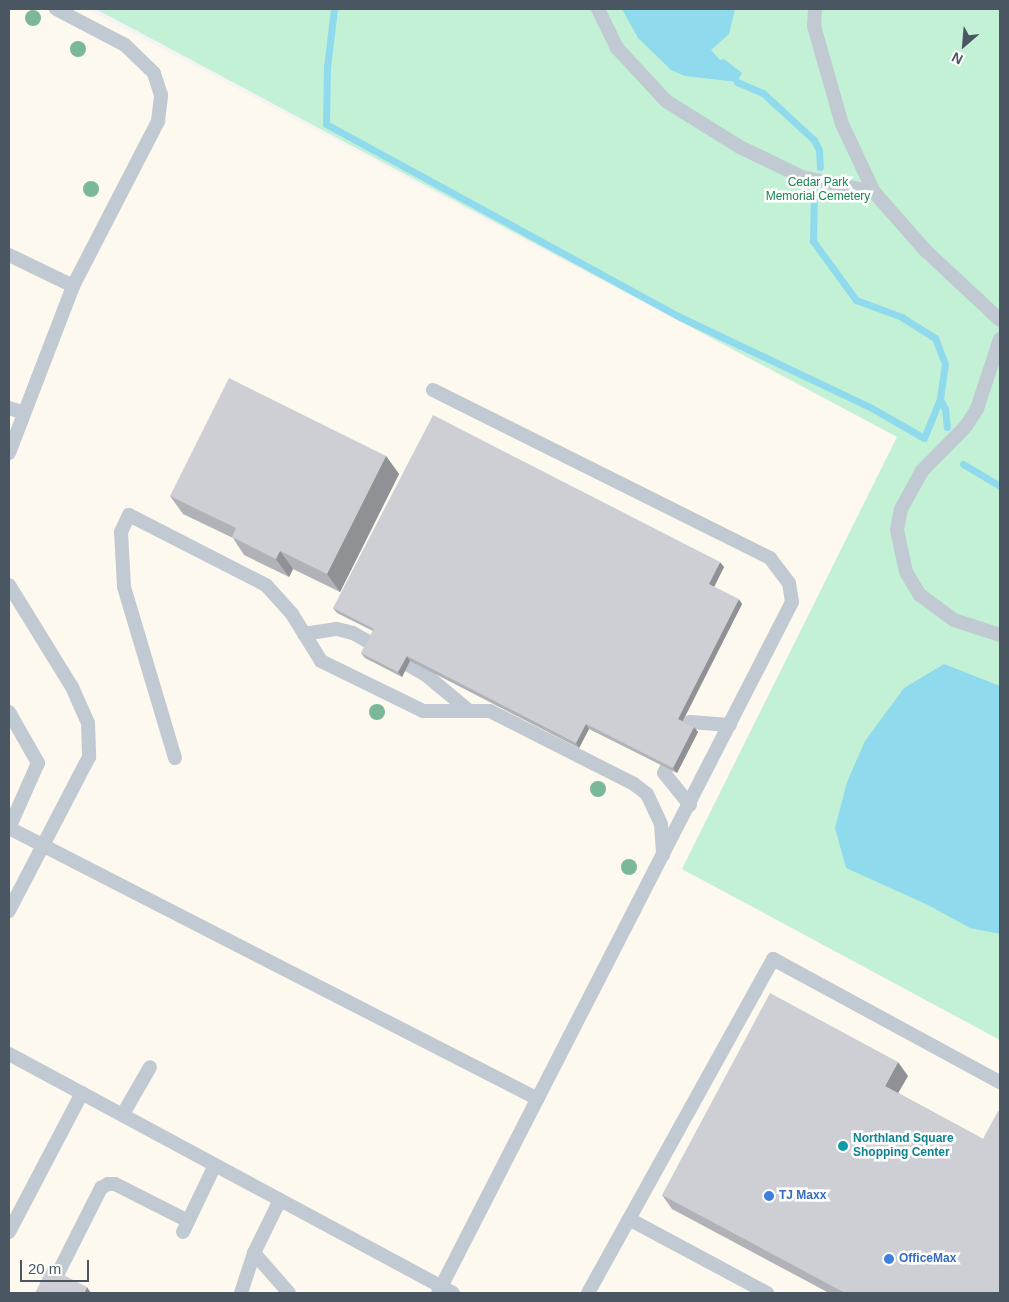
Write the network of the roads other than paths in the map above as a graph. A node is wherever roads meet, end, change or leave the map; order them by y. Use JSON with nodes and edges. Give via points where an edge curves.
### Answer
{"nodes":[{"id":1,"x":56,"y":9,"type":"edge"},
{"id":2,"x":598,"y":9,"type":"edge"},
{"id":3,"x":815,"y":9,"type":"edge"},
{"id":4,"x":874,"y":192,"type":"junction"},
{"id":5,"x":9,"y":255,"type":"edge"},
{"id":6,"x":74,"y":286,"type":"junction"},
{"id":7,"x":1000,"y":320,"type":"edge"},
{"id":8,"x":1000,"y":339,"type":"edge"},
{"id":9,"x":433,"y":390,"type":"dead end"},
{"id":10,"x":9,"y":408,"type":"edge"},
{"id":11,"x":24,"y":413,"type":"junction"},
{"id":12,"x":9,"y":453,"type":"edge"},
{"id":13,"x":9,"y":585,"type":"edge"},
{"id":14,"x":304,"y":634,"type":"junction"},
{"id":15,"x":1000,"y":635,"type":"edge"},
{"id":16,"x":468,"y":710,"type":"junction"},
{"id":17,"x":9,"y":712,"type":"edge"},
{"id":18,"x":730,"y":725,"type":"junction"},
{"id":19,"x":175,"y":758,"type":"dead end"},
{"id":20,"x":690,"y":805,"type":"junction"},
{"id":21,"x":9,"y":829,"type":"edge"},
{"id":22,"x":44,"y":847,"type":"junction"},
{"id":23,"x":663,"y":856,"type":"junction"},
{"id":24,"x":9,"y":911,"type":"edge"},
{"id":25,"x":9,"y":1054,"type":"edge"},
{"id":26,"x":150,"y":1066,"type":"dead end"},
{"id":27,"x":1000,"y":1082,"type":"edge"},
{"id":28,"x":82,"y":1093,"type":"junction"},
{"id":29,"x":538,"y":1100,"type":"junction"},
{"id":30,"x":123,"y":1114,"type":"junction"},
{"id":31,"x":215,"y":1166,"type":"junction"},
{"id":32,"x":280,"y":1200,"type":"junction"},
{"id":33,"x":14,"y":1207,"type":"edge"},
{"id":34,"x":629,"y":1219,"type":"junction"},
{"id":35,"x":9,"y":1232,"type":"edge"},
{"id":36,"x":254,"y":1253,"type":"junction"},
{"id":37,"x":444,"y":1291,"type":"edge"},
{"id":38,"x":48,"y":1293,"type":"edge"},
{"id":39,"x":242,"y":1293,"type":"edge"},
{"id":40,"x":289,"y":1293,"type":"edge"},
{"id":41,"x":588,"y":1293,"type":"edge"},
{"id":42,"x":767,"y":1293,"type":"edge"}],
"edges":[{"from":1,"to":6,"type":"lane","via":[[125,44],[154,73],[161,95],[158,121]]},
{"from":2,"to":4,"type":"lane","via":[[617,48],[666,101],[740,147],[802,177]]},
{"from":3,"to":4,"type":"lane","via":[[814,26],[842,124]]},
{"from":4,"to":7,"type":"lane","via":[[926,251]]},
{"from":5,"to":6,"type":"lane"},
{"from":6,"to":11,"type":"lane"},
{"from":8,"to":15,"type":"lane","via":[[977,409],[966,426],[922,471],[901,509],[897,530],[906,572],[920,595],[954,620]]},
{"from":9,"to":18,"type":"lane","via":[[770,558],[789,583],[792,602]]},
{"from":10,"to":11,"type":"lane"},
{"from":11,"to":12,"type":"lane"},
{"from":13,"to":22,"type":"lane","via":[[72,687],[88,723],[89,757]]},
{"from":14,"to":16,"type":"lane","via":[[337,628],[353,633],[426,675]]},
{"from":14,"to":16,"type":"lane","via":[[321,661],[408,705],[423,711]]},
{"from":14,"to":19,"type":"lane","via":[[292,614],[266,585],[129,515],[121,532],[124,587]]},
{"from":16,"to":23,"type":"lane","via":[[490,711],[647,794],[661,824]]},
{"from":17,"to":21,"type":"lane","via":[[38,763]]},
{"from":18,"to":20,"type":"lane"},
{"from":18,"to":20,"type":"lane","via":[[690,722],[664,773]]},
{"from":20,"to":23,"type":"lane"},
{"from":21,"to":22,"type":"lane"},
{"from":22,"to":24,"type":"lane"},
{"from":22,"to":29,"type":"lane"},
{"from":23,"to":29,"type":"lane"},
{"from":25,"to":28,"type":"lane"},
{"from":26,"to":30,"type":"lane"},
{"from":27,"to":34,"type":"lane","via":[[773,959]]},
{"from":28,"to":30,"type":"lane"},
{"from":28,"to":33,"type":"lane"},
{"from":29,"to":37,"type":"lane"},
{"from":30,"to":31,"type":"lane"},
{"from":31,"to":32,"type":"lane"},
{"from":31,"to":38,"type":"lane","via":[[186,1227],[115,1184],[101,1188]]},
{"from":32,"to":36,"type":"lane"},
{"from":32,"to":37,"type":"lane"},
{"from":33,"to":35,"type":"lane"},
{"from":34,"to":41,"type":"lane"},
{"from":34,"to":42,"type":"lane"},
{"from":36,"to":39,"type":"lane"},
{"from":36,"to":40,"type":"lane"}]}
